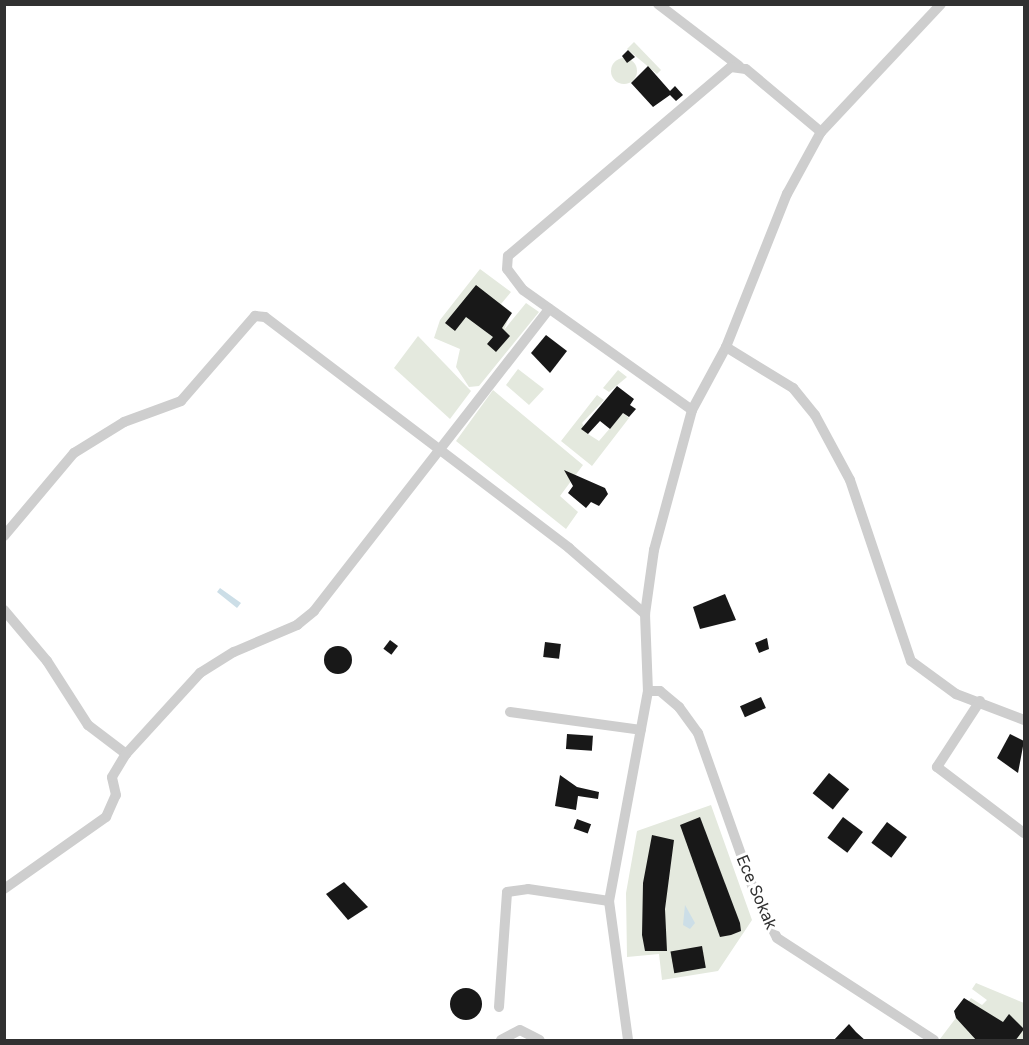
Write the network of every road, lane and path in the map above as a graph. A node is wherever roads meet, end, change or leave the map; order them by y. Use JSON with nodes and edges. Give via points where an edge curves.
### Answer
{"nodes":[{"id":1,"x":658,"y":4,"type":"edge"},
{"id":2,"x":941,"y":4,"type":"edge"},
{"id":3,"x":739,"y":66,"type":"junction"},
{"id":4,"x":821,"y":132,"type":"junction"},
{"id":5,"x":549,"y":309,"type":"junction"},
{"id":6,"x":726,"y":347,"type":"junction"},
{"id":7,"x":692,"y":410,"type":"junction"},
{"id":8,"x":435,"y":450,"type":"junction"},
{"id":9,"x":4,"y":536,"type":"edge"},
{"id":10,"x":4,"y":610,"type":"edge"},
{"id":11,"x":645,"y":614,"type":"junction"},
{"id":12,"x":648,"y":691,"type":"junction"},
{"id":13,"x":980,"y":700,"type":"junction"},
{"id":14,"x":510,"y":712,"type":"dead end"},
{"id":15,"x":1024,"y":720,"type":"edge"},
{"id":16,"x":641,"y":730,"type":"junction"},
{"id":17,"x":126,"y":754,"type":"junction"},
{"id":18,"x":1024,"y":833,"type":"edge"},
{"id":19,"x":4,"y":889,"type":"edge"},
{"id":20,"x":609,"y":901,"type":"junction"},
{"id":21,"x":499,"y":1006,"type":"dead end"},
{"id":22,"x":501,"y":1041,"type":"edge"},
{"id":23,"x":540,"y":1041,"type":"edge"},
{"id":24,"x":628,"y":1041,"type":"edge"},
{"id":25,"x":934,"y":1041,"type":"edge"}],
"edges":[{"from":1,"to":3,"type":"street"},
{"from":2,"to":4,"type":"street"},
{"from":3,"to":4,"type":"street"},
{"from":3,"to":5,"type":"street","via":[[718,77],[508,256],[513,281]]},
{"from":4,"to":6,"type":"street","via":[[787,194]]},
{"from":5,"to":7,"type":"street"},
{"from":5,"to":8,"type":"street"},
{"from":6,"to":7,"type":"street"},
{"from":6,"to":13,"type":"street","via":[[792,388],[815,415],[850,480],[911,661],[932,680]]},
{"from":7,"to":11,"type":"street","via":[[654,550]]},
{"from":8,"to":9,"type":"street","via":[[265,317],[255,316],[181,401],[124,422],[74,453]]},
{"from":8,"to":11,"type":"street","via":[[569,548]]},
{"from":8,"to":17,"type":"street","via":[[330,591],[297,625],[234,652],[200,674]]},
{"from":10,"to":17,"type":"street","via":[[47,661],[88,725]]},
{"from":11,"to":12,"type":"street"},
{"from":12,"to":16,"type":"street"},
{"from":12,"to":25,"type":"street","name":"Ece Sokak","via":[[660,691],[679,707],[698,733],[755,894],[777,939]]},
{"from":13,"to":15,"type":"street"},
{"from":13,"to":18,"type":"street","via":[[937,767]]},
{"from":14,"to":16,"type":"street"},
{"from":16,"to":20,"type":"street"},
{"from":17,"to":19,"type":"street","via":[[112,777],[116,795],[106,817]]},
{"from":20,"to":21,"type":"street","via":[[528,889],[507,892]]},
{"from":20,"to":24,"type":"street"},
{"from":22,"to":23,"type":"street","via":[[520,1030]]}]}
